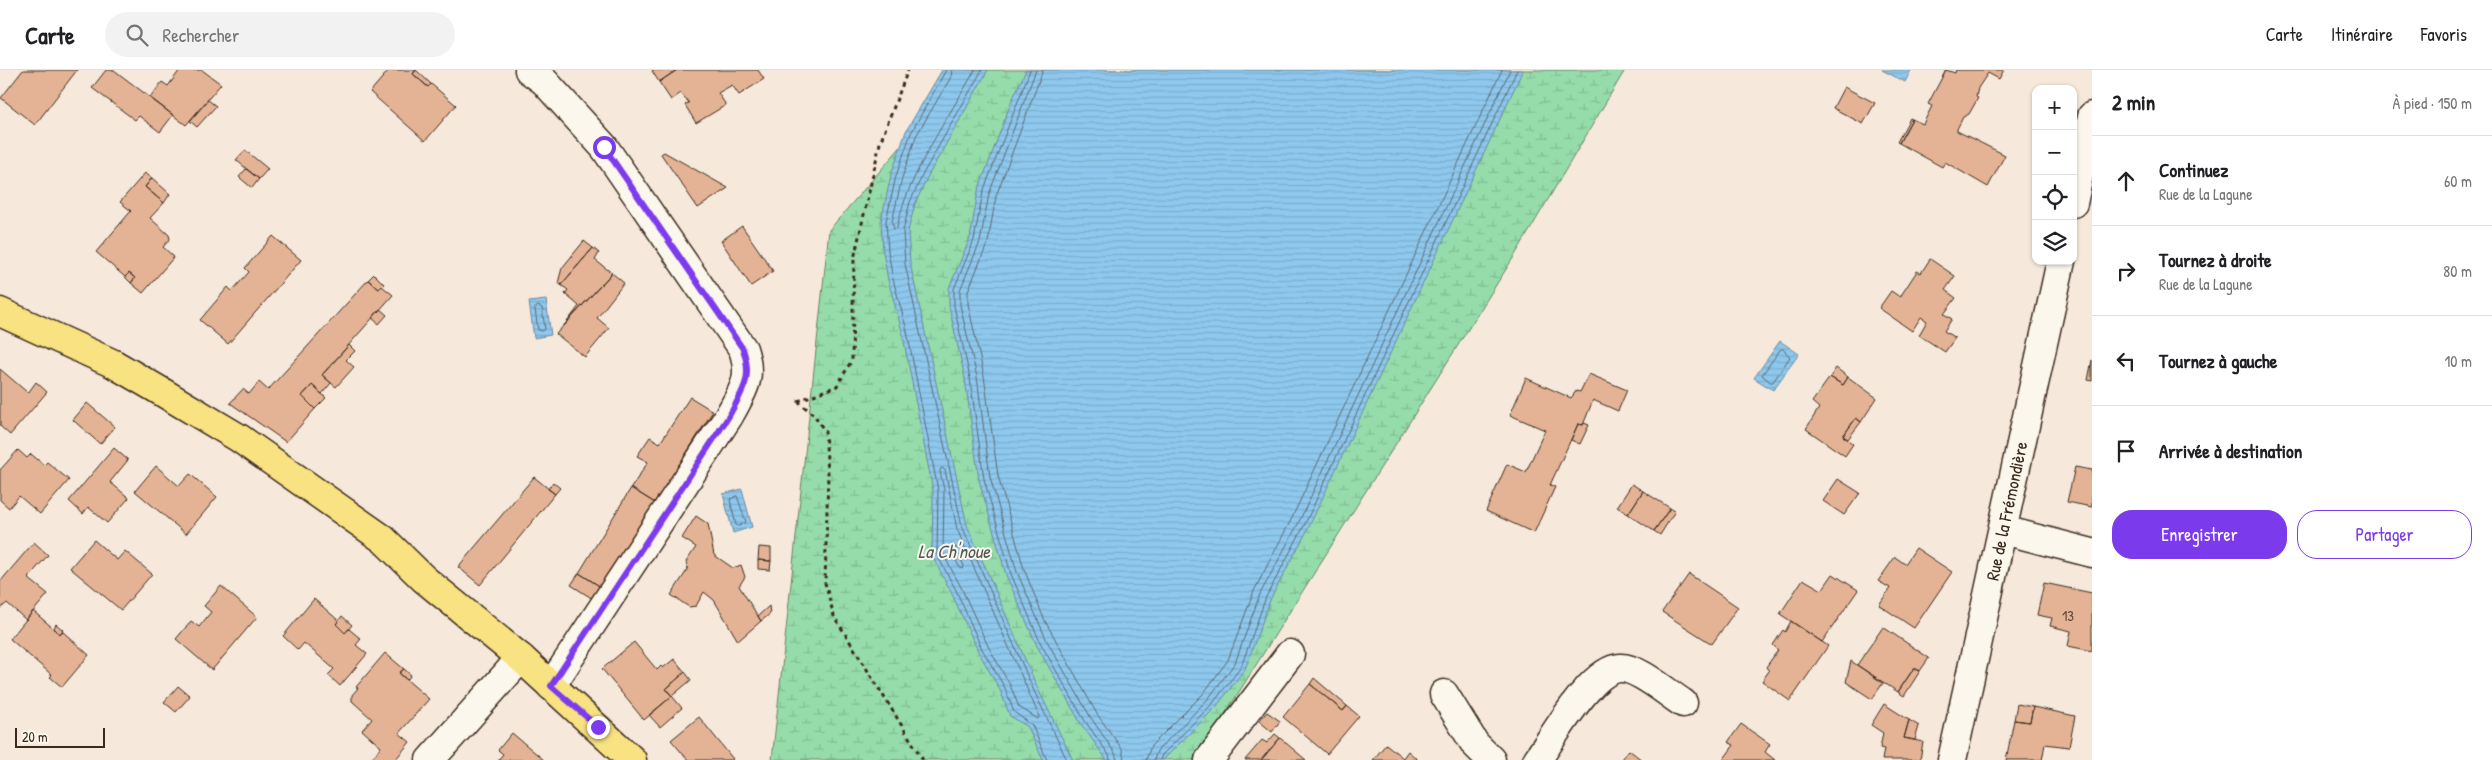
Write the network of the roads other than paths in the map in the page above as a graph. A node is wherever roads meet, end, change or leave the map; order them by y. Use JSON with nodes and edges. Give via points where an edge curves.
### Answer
{"nodes":[{"id":1,"x":529,"y":70,"type":"edge"},
{"id":2,"x":2092,"y":116,"type":"edge"},
{"id":3,"x":2077,"y":185,"type":"edge"},
{"id":4,"x":2060,"y":265,"type":"edge"},
{"id":5,"x":0,"y":312,"type":"edge"},
{"id":6,"x":2003,"y":530,"type":"junction"},
{"id":7,"x":2092,"y":553,"type":"edge"},
{"id":8,"x":1290,"y":654,"type":"dead end"},
{"id":9,"x":521,"y":658,"type":"junction"},
{"id":10,"x":551,"y":686,"type":"junction"},
{"id":11,"x":1444,"y":694,"type":"dead end"},
{"id":12,"x":1683,"y":703,"type":"dead end"},
{"id":13,"x":430,"y":760,"type":"edge"},
{"id":14,"x":632,"y":760,"type":"edge"},
{"id":15,"x":1209,"y":760,"type":"edge"},
{"id":16,"x":1491,"y":760,"type":"edge"},
{"id":17,"x":1537,"y":760,"type":"edge"},
{"id":18,"x":1952,"y":760,"type":"edge"}],
"edges":[{"from":1,"to":10,"type":"street","via":[[544,81],[604,147],[743,349],[749,366],[746,383],[729,416]]},
{"from":2,"to":3,"type":"street"},
{"from":4,"to":6,"type":"street","name":"Rue de la Frémondière"},
{"from":5,"to":9,"type":"main road","via":[[114,364],[239,438],[383,539],[424,579]]},
{"from":6,"to":7,"type":"street"},
{"from":6,"to":18,"type":"street","name":"Rue de la Frémondière"},
{"from":8,"to":15,"type":"street"},
{"from":9,"to":10,"type":"main road"},
{"from":9,"to":13,"type":"street"},
{"from":10,"to":14,"type":"main road"},
{"from":11,"to":16,"type":"street","via":[[1475,744]]},
{"from":12,"to":17,"type":"street","via":[[1636,672],[1620,668],[1604,673],[1590,686]]}]}
